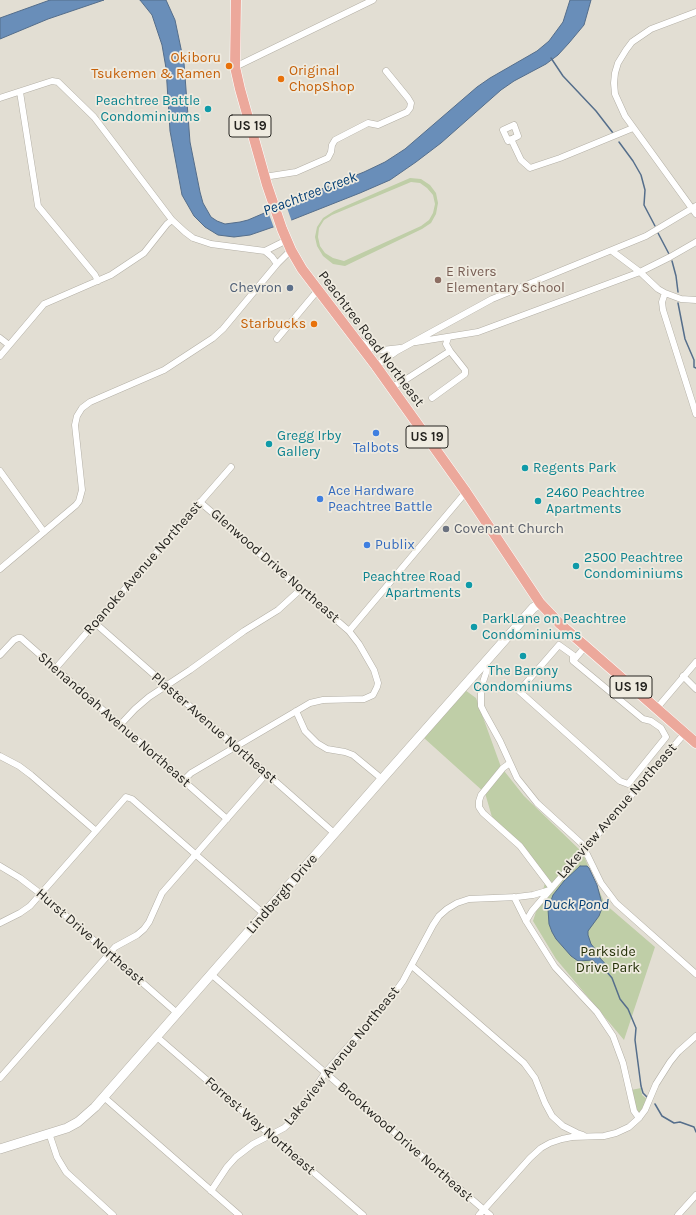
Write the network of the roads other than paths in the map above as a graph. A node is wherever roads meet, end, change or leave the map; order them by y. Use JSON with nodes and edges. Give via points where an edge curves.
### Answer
{"nodes":[{"id":1,"x":236,"y":0,"type":"edge"},
{"id":2,"x":374,"y":0,"type":"edge"},
{"id":3,"x":696,"y":12,"type":"edge"},
{"id":4,"x":235,"y":67,"type":"junction"},
{"id":5,"x":386,"y":71,"type":"dead end"},
{"id":6,"x":20,"y":92,"type":"junction"},
{"id":7,"x":0,"y":98,"type":"edge"},
{"id":8,"x":633,"y":128,"type":"junction"},
{"id":9,"x":511,"y":139,"type":"dead end"},
{"id":10,"x":265,"y":181,"type":"junction"},
{"id":11,"x":695,"y":210,"type":"edge"},
{"id":12,"x":172,"y":220,"type":"junction"},
{"id":13,"x":287,"y":240,"type":"junction"},
{"id":14,"x":696,"y":242,"type":"edge"},
{"id":15,"x":291,"y":250,"type":"junction"},
{"id":16,"x":266,"y":251,"type":"junction"},
{"id":17,"x":612,"y":251,"type":"junction"},
{"id":18,"x":277,"y":264,"type":"junction"},
{"id":19,"x":640,"y":272,"type":"junction"},
{"id":20,"x":98,"y":281,"type":"junction"},
{"id":21,"x":318,"y":290,"type":"junction"},
{"id":22,"x":665,"y":293,"type":"junction"},
{"id":23,"x":696,"y":300,"type":"edge"},
{"id":24,"x":0,"y":338,"type":"edge"},
{"id":25,"x":448,"y":338,"type":"junction"},
{"id":26,"x":277,"y":339,"type":"dead end"},
{"id":27,"x":355,"y":339,"type":"junction"},
{"id":28,"x":413,"y":342,"type":"junction"},
{"id":29,"x":9,"y":345,"type":"junction"},
{"id":30,"x":406,"y":346,"type":"junction"},
{"id":31,"x":450,"y":351,"type":"junction"},
{"id":32,"x":0,"y":356,"type":"edge"},
{"id":33,"x":376,"y":366,"type":"junction"},
{"id":34,"x":391,"y":387,"type":"junction"},
{"id":35,"x":432,"y":398,"type":"dead end"},
{"id":36,"x":696,"y":414,"type":"edge"},
{"id":37,"x":231,"y":467,"type":"dead end"},
{"id":38,"x":0,"y":471,"type":"edge"},
{"id":39,"x":466,"y":492,"type":"junction"},
{"id":40,"x":200,"y":502,"type":"junction"},
{"id":41,"x":44,"y":532,"type":"junction"},
{"id":42,"x":0,"y":568,"type":"edge"},
{"id":43,"x":301,"y":589,"type":"junction"},
{"id":44,"x":540,"y":603,"type":"junction"},
{"id":45,"x":95,"y":623,"type":"junction"},
{"id":46,"x":349,"y":631,"type":"junction"},
{"id":47,"x":585,"y":647,"type":"junction"},
{"id":48,"x":1,"y":654,"type":"edge"},
{"id":49,"x":573,"y":660,"type":"junction"},
{"id":50,"x":486,"y":662,"type":"junction"},
{"id":51,"x":696,"y":662,"type":"edge"},
{"id":52,"x":55,"y":669,"type":"junction"},
{"id":53,"x":683,"y":676,"type":"junction"},
{"id":54,"x":166,"y":686,"type":"junction"},
{"id":55,"x":696,"y":689,"type":"edge"},
{"id":56,"x":657,"y":708,"type":"junction"},
{"id":57,"x":296,"y":711,"type":"junction"},
{"id":58,"x":120,"y":725,"type":"junction"},
{"id":59,"x":685,"y":733,"type":"junction"},
{"id":60,"x":696,"y":743,"type":"edge"},
{"id":61,"x":236,"y":747,"type":"junction"},
{"id":62,"x":0,"y":756,"type":"edge"},
{"id":63,"x":510,"y":763,"type":"junction"},
{"id":64,"x":641,"y":768,"type":"junction"},
{"id":65,"x":266,"y":774,"type":"junction"},
{"id":66,"x":648,"y":776,"type":"junction"},
{"id":67,"x":633,"y":777,"type":"junction"},
{"id":68,"x":382,"y":779,"type":"junction"},
{"id":69,"x":184,"y":781,"type":"junction"},
{"id":70,"x":640,"y":785,"type":"junction"},
{"id":71,"x":227,"y":819,"type":"junction"},
{"id":72,"x":96,"y":831,"type":"junction"},
{"id":73,"x":334,"y":834,"type":"junction"},
{"id":74,"x":585,"y":848,"type":"junction"},
{"id":75,"x":196,"y":855,"type":"junction"},
{"id":76,"x":0,"y":866,"type":"edge"},
{"id":77,"x":551,"y":888,"type":"junction"},
{"id":78,"x":41,"y":894,"type":"junction"},
{"id":79,"x":514,"y":897,"type":"junction"},
{"id":80,"x":264,"y":914,"type":"junction"},
{"id":81,"x":526,"y":921,"type":"junction"},
{"id":82,"x":0,"y":923,"type":"edge"},
{"id":83,"x":109,"y":954,"type":"junction"},
{"id":84,"x":412,"y":966,"type":"junction"},
{"id":85,"x":211,"y":974,"type":"junction"},
{"id":86,"x":696,"y":974,"type":"edge"},
{"id":87,"x":177,"y":1013,"type":"junction"},
{"id":88,"x":696,"y":1036,"type":"edge"},
{"id":89,"x":157,"y":1037,"type":"junction"},
{"id":90,"x":325,"y":1073,"type":"junction"},
{"id":91,"x":0,"y":1078,"type":"edge"},
{"id":92,"x":105,"y":1098,"type":"junction"},
{"id":93,"x":639,"y":1118,"type":"junction"},
{"id":94,"x":48,"y":1133,"type":"junction"},
{"id":95,"x":271,"y":1135,"type":"junction"},
{"id":96,"x":588,"y":1137,"type":"junction"},
{"id":97,"x":0,"y":1149,"type":"edge"},
{"id":98,"x":211,"y":1191,"type":"junction"},
{"id":99,"x":696,"y":1195,"type":"edge"},
{"id":100,"x":484,"y":1210,"type":"junction"},
{"id":101,"x":113,"y":1215,"type":"edge"},
{"id":102,"x":239,"y":1215,"type":"edge"},
{"id":103,"x":363,"y":1215,"type":"edge"},
{"id":104,"x":479,"y":1215,"type":"edge"},
{"id":105,"x":490,"y":1215,"type":"edge"},
{"id":106,"x":678,"y":1215,"type":"edge"}],
"edges":[{"from":1,"to":4,"type":"highway","name":"Peachtree Road Northeast","number":"US 19"},
{"from":2,"to":4,"type":"street"},
{"from":3,"to":8,"type":"street","via":[[640,35],[618,63],[614,78],[616,94]]},
{"from":4,"to":10,"type":"highway","name":"Peachtree Road Northeast","number":"US 19"},
{"from":5,"to":10,"type":"street","via":[[411,103],[407,112],[378,125],[368,124],[335,140],[328,158],[296,172]]},
{"from":6,"to":7,"type":"street"},
{"from":6,"to":12,"type":"street","via":[[52,81],[58,82],[94,117]]},
{"from":6,"to":20,"type":"street","via":[[38,206],[95,274]]},
{"from":8,"to":9,"type":"street","via":[[530,168],[521,160]]},
{"from":8,"to":11,"type":"street"},
{"from":10,"to":13,"type":"highway","name":"Peachtree Road Northeast","number":"US 19"},
{"from":11,"to":17,"type":"street"},
{"from":12,"to":16,"type":"street","via":[[185,232],[202,241],[226,247]]},
{"from":12,"to":20,"type":"street","via":[[144,253]]},
{"from":13,"to":15,"type":"highway","name":"Peachtree Road Northeast","number":"US 19"},
{"from":13,"to":16,"type":"street"},
{"from":14,"to":19,"type":"street"},
{"from":15,"to":18,"type":"street"},
{"from":15,"to":21,"type":"highway","name":"Peachtree Road Northeast","number":"US 19","via":[[302,270]]},
{"from":16,"to":18,"type":"street"},
{"from":17,"to":19,"type":"street"},
{"from":17,"to":28,"type":"street","via":[[497,297]]},
{"from":18,"to":41,"type":"street","via":[[213,338],[164,370],[90,402],[82,408],[75,425],[81,497],[76,506]]},
{"from":19,"to":22,"type":"street"},
{"from":19,"to":25,"type":"street","via":[[478,332]]},
{"from":20,"to":29,"type":"street","via":[[44,304]]},
{"from":21,"to":26,"type":"street"},
{"from":21,"to":27,"type":"highway","name":"Peachtree Road Northeast","number":"US 19"},
{"from":22,"to":23,"type":"street","via":[[681,299]]},
{"from":22,"to":36,"type":"street","via":[[663,310]]},
{"from":24,"to":29,"type":"street"},
{"from":25,"to":28,"type":"street"},
{"from":25,"to":31,"type":"street","via":[[446,344]]},
{"from":27,"to":30,"type":"street","via":[[371,348],[382,350]]},
{"from":27,"to":33,"type":"highway","name":"Peachtree Road Northeast","number":"US 19"},
{"from":28,"to":30,"type":"street"},
{"from":29,"to":32,"type":"street"},
{"from":30,"to":33,"type":"street"},
{"from":31,"to":34,"type":"street"},
{"from":31,"to":35,"type":"street","via":[[465,370],[465,374]]},
{"from":33,"to":34,"type":"highway","name":"Peachtree Road Northeast","number":"US 19"},
{"from":34,"to":39,"type":"highway","name":"Peachtree Road Northeast","number":"US 19"},
{"from":37,"to":40,"type":"street","name":"Roanoke Avenue Northeast"},
{"from":38,"to":41,"type":"street"},
{"from":39,"to":44,"type":"highway","name":"Peachtree Road Northeast","number":"US 19"},
{"from":39,"to":46,"type":"street"},
{"from":40,"to":43,"type":"street","name":"Glenwood Drive Northeast"},
{"from":40,"to":45,"type":"street","name":"Roanoke Avenue Northeast"},
{"from":41,"to":42,"type":"street"},
{"from":43,"to":46,"type":"street","name":"Glenwood Drive Northeast"},
{"from":43,"to":54,"type":"street","via":[[278,610]]},
{"from":44,"to":47,"type":"highway","name":"Peachtree Road Northeast","number":"US 19"},
{"from":44,"to":50,"type":"main road","name":"Lindbergh Drive"},
{"from":45,"to":52,"type":"street","name":"Roanoke Avenue Northeast"},
{"from":45,"to":54,"type":"street","name":"Plaster Avenue Northeast"},
{"from":46,"to":57,"type":"street","name":"Glenwood Drive Northeast","via":[[360,644],[374,670],[378,683],[376,692],[364,699],[316,701]]},
{"from":47,"to":49,"type":"street"},
{"from":47,"to":56,"type":"highway","name":"Peachtree Road Northeast","number":"US 19"},
{"from":48,"to":52,"type":"street","name":"Shenandoah Avenue Northeast","via":[[14,640],[21,638]]},
{"from":49,"to":64,"type":"street","via":[[643,719],[661,728],[666,737]]},
{"from":49,"to":67,"type":"street","via":[[573,655],[559,645],[519,691],[620,781],[628,784]]},
{"from":50,"to":63,"type":"street","via":[[487,670],[481,688],[481,706]]},
{"from":50,"to":68,"type":"main road","name":"Lindbergh Drive"},
{"from":51,"to":53,"type":"street"},
{"from":52,"to":58,"type":"street","name":"Shenandoah Avenue Northeast"},
{"from":53,"to":55,"type":"street"},
{"from":53,"to":56,"type":"street"},
{"from":54,"to":58,"type":"street","via":[[142,703]]},
{"from":54,"to":61,"type":"street","name":"Plaster Avenue Northeast"},
{"from":56,"to":59,"type":"highway","name":"Peachtree Road Northeast","number":"US 19"},
{"from":57,"to":61,"type":"street"},
{"from":57,"to":68,"type":"street","via":[[305,731],[317,743],[328,749],[353,755]]},
{"from":58,"to":69,"type":"street","name":"Shenandoah Avenue Northeast"},
{"from":59,"to":60,"type":"highway","name":"Peachtree Road Northeast","number":"US 19"},
{"from":59,"to":66,"type":"street","name":"Lakeview Avenue Northeast"},
{"from":61,"to":65,"type":"street","name":"Plaster Avenue Northeast"},
{"from":61,"to":69,"type":"street","via":[[191,773]]},
{"from":62,"to":72,"type":"street","via":[[31,775]]},
{"from":63,"to":74,"type":"street","via":[[517,778],[530,795]]},
{"from":63,"to":77,"type":"street","via":[[481,795],[479,808],[520,846]]},
{"from":64,"to":66,"type":"street"},
{"from":64,"to":67,"type":"street"},
{"from":65,"to":71,"type":"street"},
{"from":65,"to":73,"type":"street","name":"Plaster Avenue Northeast"},
{"from":66,"to":70,"type":"street","name":"Lakeview Avenue Northeast"},
{"from":67,"to":70,"type":"street"},
{"from":68,"to":73,"type":"main road","name":"Lindbergh Drive"},
{"from":69,"to":71,"type":"street","name":"Shenandoah Avenue Northeast"},
{"from":70,"to":74,"type":"street","name":"Lakeview Avenue Northeast"},
{"from":71,"to":75,"type":"street"},
{"from":72,"to":75,"type":"street","via":[[126,797],[132,799]]},
{"from":72,"to":78,"type":"street"},
{"from":73,"to":80,"type":"main road","name":"Lindbergh Drive"},
{"from":74,"to":77,"type":"street","name":"Lakeview Avenue Northeast"},
{"from":74,"to":86,"type":"street","via":[[601,883],[616,903]]},
{"from":75,"to":80,"type":"street"},
{"from":75,"to":83,"type":"street","via":[[162,893],[144,929]]},
{"from":76,"to":78,"type":"street","name":"Hurst Drive Northeast"},
{"from":77,"to":79,"type":"street","name":"Lakeview Avenue Northeast"},
{"from":77,"to":81,"type":"street","name":"Lakeview Avenue Northeast"},
{"from":78,"to":82,"type":"street","via":[[25,910]]},
{"from":78,"to":83,"type":"street","name":"Hurst Drive Northeast"},
{"from":79,"to":81,"type":"street"},
{"from":79,"to":84,"type":"street","name":"Lakeview Avenue Northeast","via":[[469,899],[447,909],[433,925]]},
{"from":80,"to":85,"type":"main road","name":"Lindbergh Drive"},
{"from":81,"to":93,"type":"street","via":[[555,967],[597,1012],[614,1036],[634,1111]]},
{"from":83,"to":87,"type":"street","name":"Hurst Drive Northeast"},
{"from":83,"to":91,"type":"street"},
{"from":84,"to":90,"type":"street","name":"Lakeview Avenue Northeast","via":[[393,995]]},
{"from":84,"to":96,"type":"street","via":[[524,1063],[535,1078],[548,1109],[557,1121],[570,1130]]},
{"from":85,"to":87,"type":"main road","name":"Lindbergh Drive"},
{"from":85,"to":90,"type":"street","name":"Brookwood Drive Northeast"},
{"from":87,"to":89,"type":"main road","name":"Lindbergh Drive"},
{"from":88,"to":93,"type":"street","via":[[670,1062]]},
{"from":89,"to":92,"type":"main road","name":"Lindbergh Drive"},
{"from":89,"to":95,"type":"street","name":"Forrest Way Northeast"},
{"from":90,"to":95,"type":"street","name":"Lakeview Avenue Northeast","via":[[295,1118]]},
{"from":90,"to":100,"type":"street","name":"Brookwood Drive Northeast"},
{"from":92,"to":94,"type":"main road","name":"Lindbergh Drive","via":[[78,1122]]},
{"from":92,"to":98,"type":"street"},
{"from":93,"to":96,"type":"street","via":[[629,1127],[616,1133]]},
{"from":94,"to":97,"type":"main road","name":"Lindbergh Drive"},
{"from":94,"to":101,"type":"street","via":[[66,1172]]},
{"from":95,"to":98,"type":"street","name":"Lakeview Avenue Northeast","via":[[236,1157]]},
{"from":95,"to":103,"type":"street","name":"Forrest Way Northeast"},
{"from":96,"to":100,"type":"street","via":[[562,1139],[541,1148]]},
{"from":98,"to":102,"type":"street"},
{"from":99,"to":106,"type":"street"},
{"from":100,"to":104,"type":"street"},
{"from":100,"to":105,"type":"street","name":"Brookwood Drive Northeast"}]}
